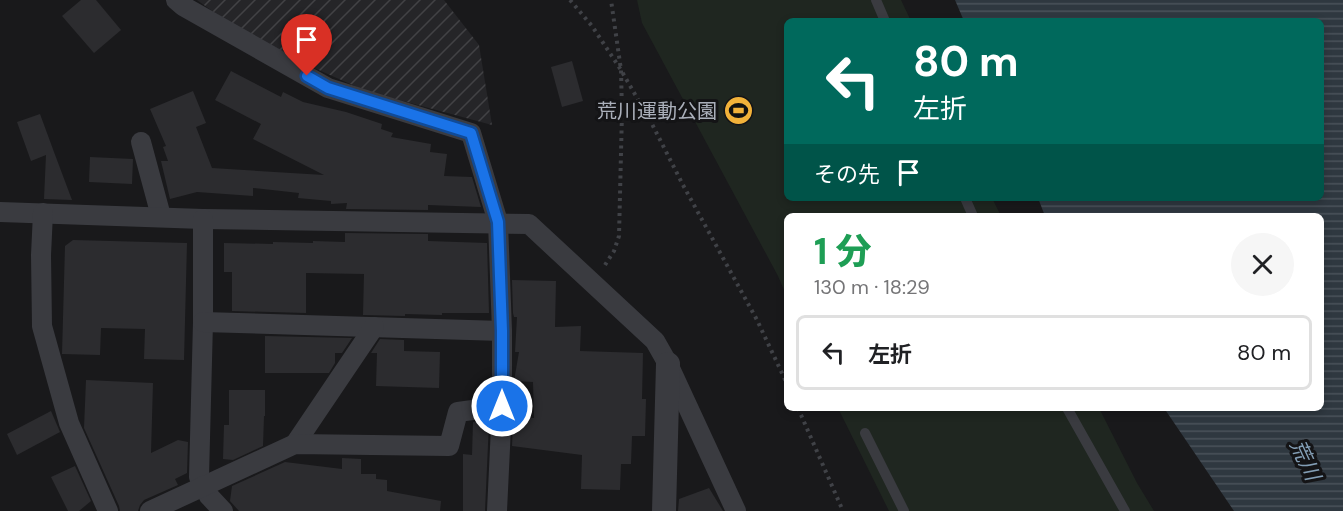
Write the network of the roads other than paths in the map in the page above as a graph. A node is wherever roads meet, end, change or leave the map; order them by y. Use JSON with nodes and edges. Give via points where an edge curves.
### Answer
{"nodes":[{"id":1,"x":176,"y":0,"type":"edge"},
{"id":2,"x":876,"y":0,"type":"edge"},
{"id":3,"x":884,"y":18,"type":"edge"},
{"id":4,"x":141,"y":142,"type":"dead end"},
{"id":5,"x":0,"y":212,"type":"edge"},
{"id":6,"x":43,"y":213,"type":"junction"},
{"id":7,"x":161,"y":216,"type":"junction"},
{"id":8,"x":203,"y":219,"type":"junction"},
{"id":9,"x":498,"y":222,"type":"junction"},
{"id":10,"x":203,"y":322,"type":"junction"},
{"id":11,"x":374,"y":327,"type":"junction"},
{"id":12,"x":502,"y":331,"type":"junction"},
{"id":13,"x":668,"y":364,"type":"junction"},
{"id":14,"x":502,"y":406,"type":"junction"},
{"id":15,"x":1069,"y":411,"type":"edge"},
{"id":16,"x":865,"y":433,"type":"dead end"},
{"id":17,"x":295,"y":444,"type":"junction"},
{"id":18,"x":203,"y":486,"type":"junction"},
{"id":19,"x":108,"y":511,"type":"edge"},
{"id":20,"x":150,"y":511,"type":"edge"},
{"id":21,"x":223,"y":511,"type":"edge"},
{"id":22,"x":497,"y":511,"type":"edge"},
{"id":23,"x":664,"y":511,"type":"edge"},
{"id":24,"x":736,"y":511,"type":"edge"},
{"id":25,"x":904,"y":511,"type":"edge"},
{"id":26,"x":1125,"y":511,"type":"edge"}],
"edges":[{"from":1,"to":9,"type":"street","via":[[328,88],[471,133]]},
{"from":2,"to":3,"type":"lane"},
{"from":4,"to":7,"type":"street"},
{"from":5,"to":6,"type":"street"},
{"from":6,"to":7,"type":"street"},
{"from":6,"to":19,"type":"street","via":[[42,326],[69,423]]},
{"from":7,"to":8,"type":"street"},
{"from":8,"to":9,"type":"street"},
{"from":8,"to":10,"type":"street"},
{"from":9,"to":12,"type":"street"},
{"from":9,"to":13,"type":"street","via":[[529,224],[655,341]]},
{"from":10,"to":11,"type":"street"},
{"from":10,"to":18,"type":"street","via":[[199,477]]},
{"from":11,"to":12,"type":"street"},
{"from":11,"to":17,"type":"street"},
{"from":12,"to":14,"type":"street"},
{"from":13,"to":23,"type":"street"},
{"from":13,"to":24,"type":"street"},
{"from":14,"to":17,"type":"street","via":[[458,412],[449,446]]},
{"from":14,"to":22,"type":"street"},
{"from":15,"to":26,"type":"lane"},
{"from":16,"to":25,"type":"lane"},
{"from":17,"to":18,"type":"street"},
{"from":18,"to":20,"type":"street"},
{"from":18,"to":21,"type":"street"}]}
